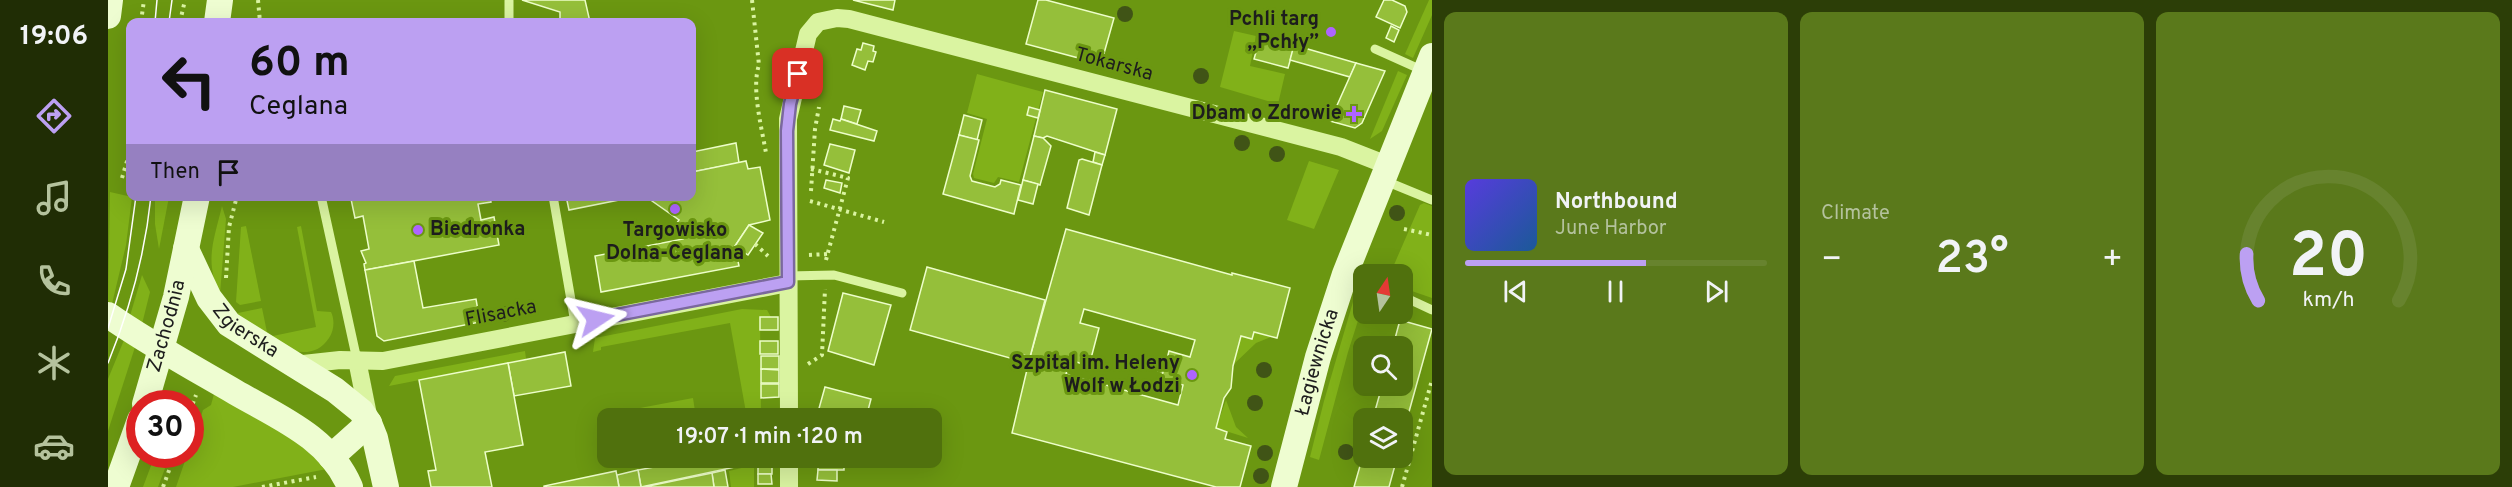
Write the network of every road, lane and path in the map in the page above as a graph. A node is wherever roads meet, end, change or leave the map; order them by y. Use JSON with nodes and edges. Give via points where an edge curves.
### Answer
{"nodes":[{"id":1,"x":110,"y":0,"type":"edge"},
{"id":2,"x":144,"y":0,"type":"edge"},
{"id":3,"x":185,"y":0,"type":"edge"},
{"id":4,"x":220,"y":0,"type":"edge"},
{"id":5,"x":258,"y":0,"type":"edge"},
{"id":6,"x":509,"y":1,"type":"edge"},
{"id":7,"x":108,"y":16,"type":"edge"},
{"id":8,"x":142,"y":18,"type":"edge"},
{"id":9,"x":181,"y":18,"type":"edge"},
{"id":10,"x":218,"y":18,"type":"edge"},
{"id":11,"x":260,"y":18,"type":"edge"},
{"id":12,"x":509,"y":18,"type":"edge"},
{"id":13,"x":1375,"y":49,"type":"dead end"},
{"id":14,"x":1430,"y":64,"type":"edge"},
{"id":15,"x":126,"y":164,"type":"edge"},
{"id":16,"x":811,"y":169,"type":"dead end"},
{"id":17,"x":1384,"y":172,"type":"junction"},
{"id":18,"x":122,"y":178,"type":"dead end"},
{"id":19,"x":1432,"y":200,"type":"edge"},
{"id":20,"x":196,"y":201,"type":"edge"},
{"id":21,"x":236,"y":201,"type":"edge"},
{"id":22,"x":322,"y":201,"type":"edge"},
{"id":23,"x":554,"y":201,"type":"edge"},
{"id":24,"x":810,"y":201,"type":"dead end"},
{"id":25,"x":839,"y":209,"type":"junction"},
{"id":26,"x":884,"y":222,"type":"dead end"},
{"id":27,"x":1404,"y":229,"type":"dead end"},
{"id":28,"x":1432,"y":235,"type":"edge"},
{"id":29,"x":755,"y":244,"type":"dead end"},
{"id":30,"x":186,"y":249,"type":"junction"},
{"id":31,"x":826,"y":254,"type":"junction"},
{"id":32,"x":809,"y":255,"type":"dead end"},
{"id":33,"x":770,"y":259,"type":"dead end"},
{"id":34,"x":1358,"y":264,"type":"edge"},
{"id":35,"x":826,"y":275,"type":"junction"},
{"id":36,"x":788,"y":279,"type":"junction"},
{"id":37,"x":1353,"y":279,"type":"edge"},
{"id":38,"x":226,"y":280,"type":"dead end"},
{"id":39,"x":902,"y":293,"type":"dead end"},
{"id":40,"x":1413,"y":301,"type":"edge"},
{"id":41,"x":1432,"y":310,"type":"edge"},
{"id":42,"x":108,"y":315,"type":"edge"},
{"id":43,"x":574,"y":323,"type":"junction"},
{"id":44,"x":162,"y":348,"type":"junction"},
{"id":45,"x":357,"y":360,"type":"junction"},
{"id":46,"x":292,"y":365,"type":"junction"},
{"id":47,"x":802,"y":369,"type":"dead end"},
{"id":48,"x":1432,"y":380,"type":"edge"},
{"id":49,"x":149,"y":390,"type":"edge"},
{"id":50,"x":789,"y":408,"type":"edge"},
{"id":51,"x":369,"y":423,"type":"junction"},
{"id":52,"x":126,"y":459,"type":"edge"},
{"id":53,"x":324,"y":467,"type":"junction"},
{"id":54,"x":170,"y":468,"type":"edge"},
{"id":55,"x":789,"y":468,"type":"edge"},
{"id":56,"x":116,"y":487,"type":"edge"},
{"id":57,"x":163,"y":487,"type":"edge"},
{"id":58,"x":262,"y":487,"type":"edge"},
{"id":59,"x":350,"y":487,"type":"edge"},
{"id":60,"x":386,"y":487,"type":"edge"},
{"id":61,"x":789,"y":487,"type":"edge"},
{"id":62,"x":1284,"y":487,"type":"edge"},
{"id":63,"x":1402,"y":487,"type":"edge"}],
"edges":[{"from":1,"to":7,"type":"street"},
{"from":2,"to":8,"type":"path"},
{"from":3,"to":9,"type":"path"},
{"from":4,"to":10,"type":"street"},
{"from":5,"to":11,"type":"path"},
{"from":6,"to":12,"type":"lane"},
{"from":13,"to":14,"type":"lane"},
{"from":14,"to":17,"type":"street","name":"Łagiewnicka"},
{"from":15,"to":18,"type":"path"},
{"from":16,"to":25,"type":"path","via":[[848,178]]},
{"from":17,"to":19,"type":"lane"},
{"from":17,"to":34,"type":"street","name":"Łagiewnicka"},
{"from":17,"to":36,"type":"street","name":"Tokarska","via":[[1341,147],[849,19],[827,20],[811,28],[790,104]]},
{"from":20,"to":30,"type":"street"},
{"from":21,"to":38,"type":"path"},
{"from":22,"to":45,"type":"lane"},
{"from":23,"to":43,"type":"lane"},
{"from":24,"to":25,"type":"path"},
{"from":25,"to":26,"type":"path"},
{"from":25,"to":31,"type":"path"},
{"from":27,"to":28,"type":"path"},
{"from":29,"to":33,"type":"path"},
{"from":30,"to":44,"type":"street","name":"Zachodnia"},
{"from":30,"to":46,"type":"street","name":"Zgierska","via":[[202,286],[224,319]]},
{"from":31,"to":32,"type":"path"},
{"from":31,"to":35,"type":"path"},
{"from":35,"to":36,"type":"lane"},
{"from":35,"to":39,"type":"lane"},
{"from":35,"to":47,"type":"path","via":[[822,355]]},
{"from":36,"to":43,"type":"street","name":"Flisacka"},
{"from":36,"to":50,"type":"street"},
{"from":37,"to":62,"type":"street","name":"Łagiewnicka","via":[[1318,357]]},
{"from":40,"to":41,"type":"lane"},
{"from":42,"to":44,"type":"street"},
{"from":43,"to":45,"type":"street","name":"Flisacka","via":[[383,361]]},
{"from":44,"to":49,"type":"street","name":"Zachodnia"},
{"from":44,"to":53,"type":"street","via":[[290,421]]},
{"from":45,"to":46,"type":"street","name":"Flisacka"},
{"from":45,"to":51,"type":"street","name":"Zgierska"},
{"from":46,"to":51,"type":"street","name":"Zgierska","via":[[348,399]]},
{"from":48,"to":63,"type":"path"},
{"from":51,"to":53,"type":"street"},
{"from":51,"to":60,"type":"street","name":"Zgierska"},
{"from":52,"to":56,"type":"street"},
{"from":53,"to":58,"type":"path"},
{"from":53,"to":59,"type":"street"},
{"from":54,"to":57,"type":"path"},
{"from":55,"to":61,"type":"street"}]}
